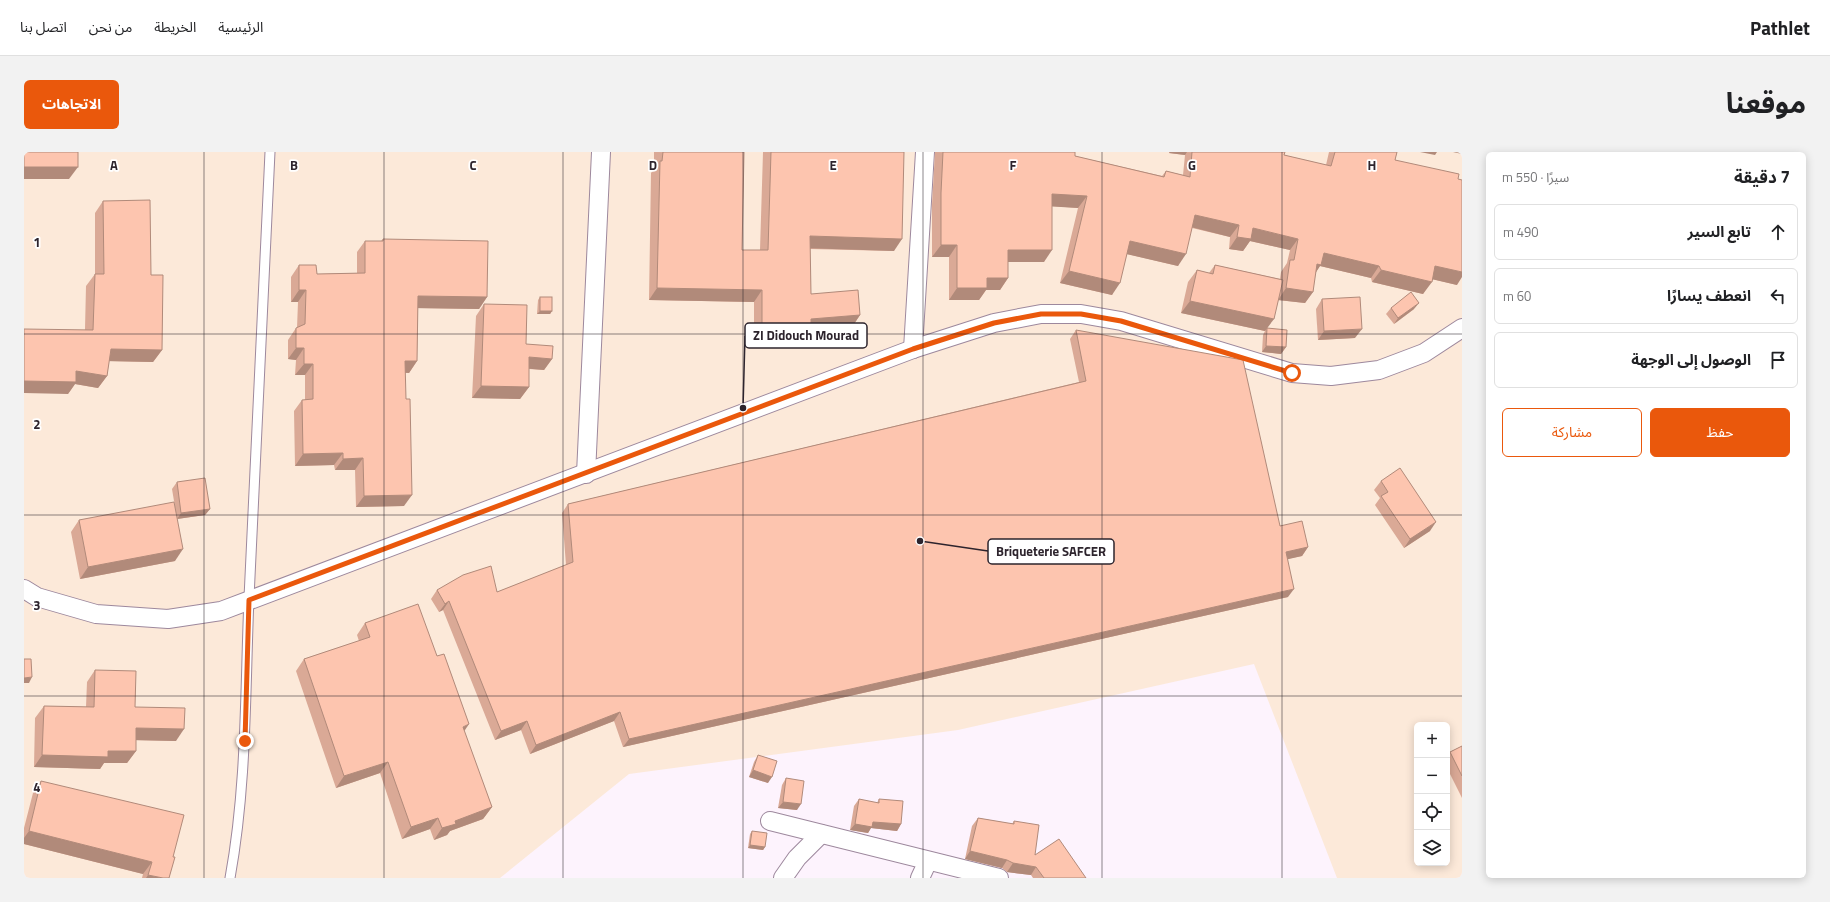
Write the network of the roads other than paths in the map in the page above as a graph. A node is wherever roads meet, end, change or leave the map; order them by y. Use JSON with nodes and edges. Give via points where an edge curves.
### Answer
{"nodes":[{"id":1,"x":270,"y":152,"type":"edge"},
{"id":2,"x":601,"y":152,"type":"edge"},
{"id":3,"x":925,"y":152,"type":"edge"},
{"id":4,"x":1462,"y":328,"type":"edge"},
{"id":5,"x":913,"y":349,"type":"junction"},
{"id":6,"x":586,"y":474,"type":"junction"},
{"id":7,"x":24,"y":589,"type":"edge"},
{"id":8,"x":249,"y":600,"type":"junction"},
{"id":9,"x":770,"y":821,"type":"dead end"},
{"id":10,"x":821,"y":834,"type":"junction"},
{"id":11,"x":928,"y":861,"type":"junction"},
{"id":12,"x":230,"y":878,"type":"edge"},
{"id":13,"x":783,"y":878,"type":"edge"},
{"id":14,"x":920,"y":878,"type":"edge"},
{"id":15,"x":999,"y":878,"type":"edge"}],
"edges":[{"from":1,"to":8,"type":"lane"},
{"from":2,"to":6,"type":"street"},
{"from":3,"to":5,"type":"street"},
{"from":4,"to":5,"type":"street","via":[[1424,353],[1379,370],[1331,376],[1292,373],[1121,321],[1081,314],[1041,314],[994,323]]},
{"from":5,"to":6,"type":"street"},
{"from":6,"to":8,"type":"street"},
{"from":7,"to":8,"type":"street","via":[[37,597],[96,614],[168,619],[221,611]]},
{"from":8,"to":12,"type":"lane","via":[[245,741],[238,835]]},
{"from":9,"to":10,"type":"street"},
{"from":10,"to":11,"type":"street"},
{"from":10,"to":13,"type":"street","via":[[797,858]]},
{"from":11,"to":14,"type":"street"},
{"from":11,"to":15,"type":"street"}]}
